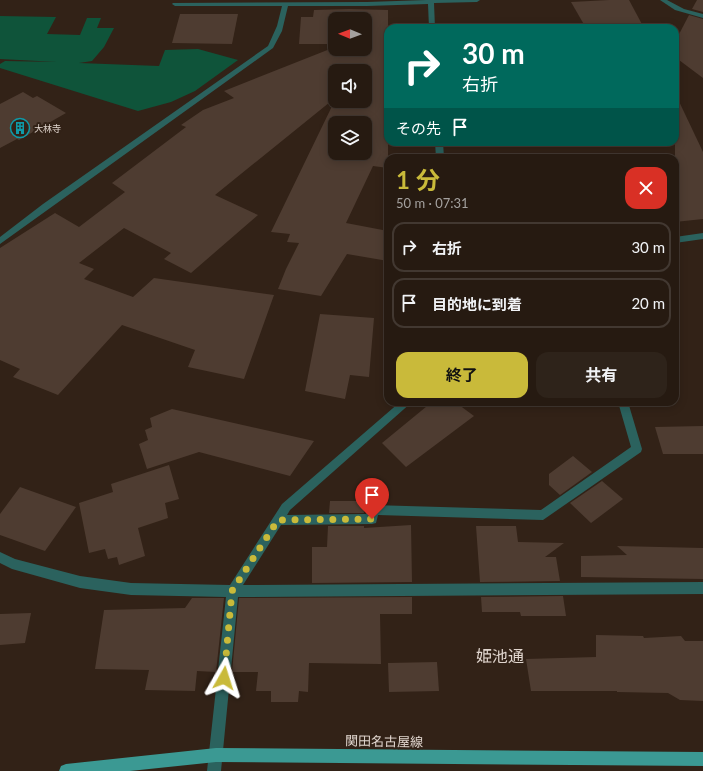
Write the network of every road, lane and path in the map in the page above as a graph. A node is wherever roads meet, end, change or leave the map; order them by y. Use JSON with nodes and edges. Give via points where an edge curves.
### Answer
{"nodes":[{"id":1,"x":477,"y":0,"type":"edge"},
{"id":2,"x":663,"y":0,"type":"edge"},
{"id":3,"x":438,"y":1,"type":"edge"},
{"id":4,"x":431,"y":2,"type":"junction"},
{"id":5,"x":175,"y":4,"type":"dead end"},
{"id":6,"x":285,"y":4,"type":"junction"},
{"id":7,"x":703,"y":16,"type":"edge"},
{"id":8,"x":432,"y":24,"type":"edge"},
{"id":9,"x":703,"y":236,"type":"edge"},
{"id":10,"x":679,"y":239,"type":"edge"},
{"id":11,"x":0,"y":241,"type":"edge"},
{"id":12,"x":402,"y":406,"type":"edge"},
{"id":13,"x":624,"y":406,"type":"edge"},
{"id":14,"x":278,"y":520,"type":"junction"},
{"id":15,"x":0,"y":557,"type":"edge"},
{"id":16,"x":703,"y":588,"type":"edge"},
{"id":17,"x":232,"y":591,"type":"junction"},
{"id":18,"x":216,"y":755,"type":"junction"},
{"id":19,"x":703,"y":759,"type":"edge"},
{"id":20,"x":66,"y":771,"type":"edge"},
{"id":21,"x":214,"y":771,"type":"edge"}],
"edges":[{"from":1,"to":3,"type":"street"},
{"from":2,"to":7,"type":"street","via":[[689,13]]},
{"from":3,"to":4,"type":"street"},
{"from":4,"to":6,"type":"street"},
{"from":4,"to":8,"type":"street"},
{"from":5,"to":6,"type":"street"},
{"from":6,"to":11,"type":"street","via":[[277,36],[271,46]]},
{"from":9,"to":10,"type":"street"},
{"from":12,"to":14,"type":"street","via":[[286,507]]},
{"from":13,"to":14,"type":"street","via":[[637,449],[543,515],[372,510],[372,519]]},
{"from":14,"to":17,"type":"street"},
{"from":15,"to":17,"type":"street","via":[[12,564],[80,582],[131,589]]},
{"from":16,"to":17,"type":"street"},
{"from":17,"to":18,"type":"street"},
{"from":18,"to":19,"type":"main road","name":"関田名古屋線"},
{"from":18,"to":20,"type":"main road","name":"関田名古屋線"},
{"from":18,"to":21,"type":"street"}]}
